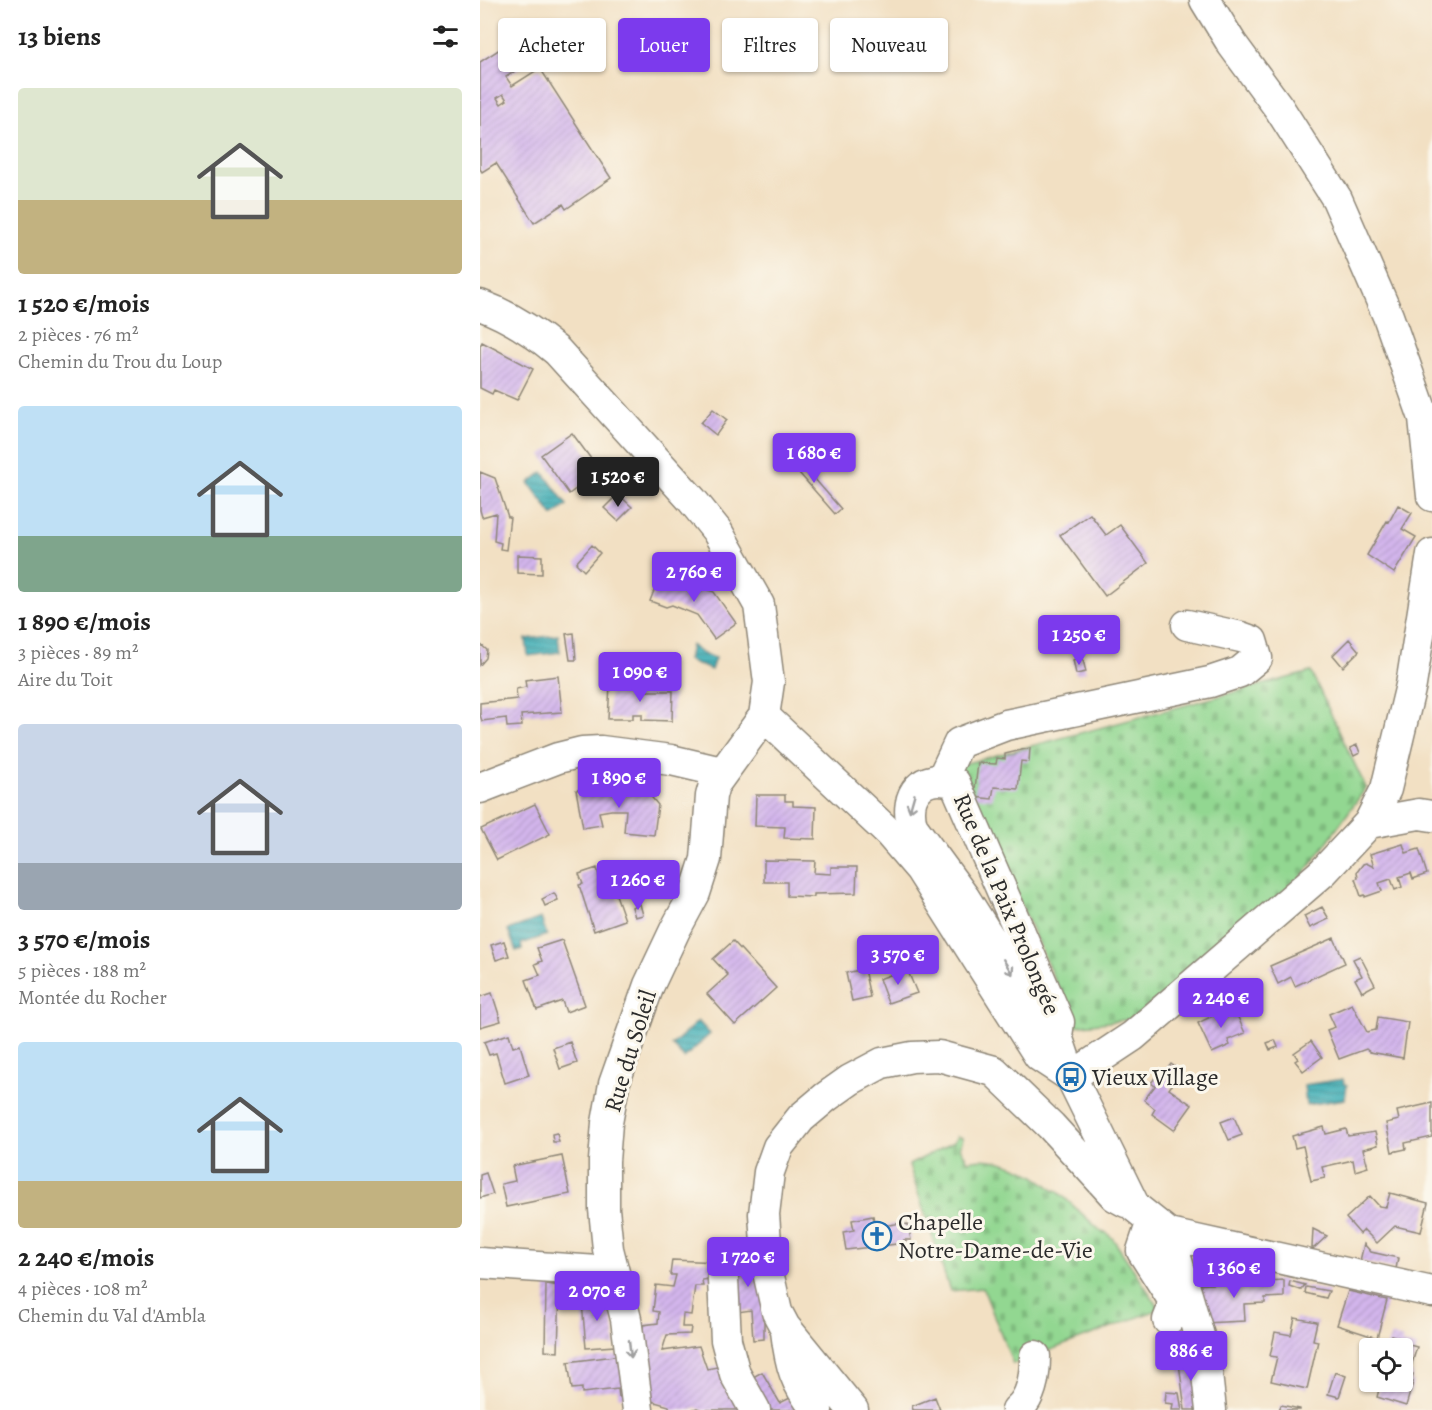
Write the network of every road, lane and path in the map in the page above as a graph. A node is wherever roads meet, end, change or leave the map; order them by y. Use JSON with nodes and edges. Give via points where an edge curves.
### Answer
{"nodes":[{"id":1,"x":1205,"y":0,"type":"edge"},
{"id":2,"x":1230,"y":0,"type":"edge"},
{"id":3,"x":1232,"y":44,"type":"junction"},
{"id":4,"x":480,"y":305,"type":"edge"},
{"id":5,"x":1432,"y":496,"type":"edge"},
{"id":6,"x":1432,"y":554,"type":"edge"},
{"id":7,"x":1187,"y":625,"type":"dead end"},
{"id":8,"x":764,"y":716,"type":"junction"},
{"id":9,"x":722,"y":772,"type":"junction"},
{"id":10,"x":942,"y":779,"type":"junction"},
{"id":11,"x":480,"y":788,"type":"edge"},
{"id":12,"x":1432,"y":816,"type":"edge"},
{"id":13,"x":1369,"y":823,"type":"junction"},
{"id":14,"x":1057,"y":1036,"type":"junction"},
{"id":15,"x":1071,"y":1077,"type":"junction"},
{"id":16,"x":1152,"y":1221,"type":"junction"},
{"id":17,"x":722,"y":1260,"type":"dead end"},
{"id":18,"x":480,"y":1263,"type":"edge"},
{"id":19,"x":613,"y":1272,"type":"junction"},
{"id":20,"x":1432,"y":1292,"type":"edge"},
{"id":21,"x":1168,"y":1320,"type":"dead end"},
{"id":22,"x":785,"y":1327,"type":"junction"},
{"id":23,"x":1035,"y":1356,"type":"dead end"},
{"id":24,"x":638,"y":1410,"type":"edge"},
{"id":25,"x":755,"y":1410,"type":"edge"},
{"id":26,"x":817,"y":1410,"type":"edge"},
{"id":27,"x":853,"y":1410,"type":"edge"},
{"id":28,"x":1017,"y":1410,"type":"edge"},
{"id":29,"x":1211,"y":1410,"type":"edge"}],
"edges":[{"from":1,"to":3,"type":"street"},
{"from":2,"to":3,"type":"street"},
{"from":3,"to":5,"type":"street","via":[[1279,108],[1337,199],[1388,316],[1424,418]]},
{"from":4,"to":8,"type":"street","via":[[503,313],[557,351],[717,531],[759,605],[769,682]]},
{"from":6,"to":13,"type":"street","via":[[1411,685],[1386,789]]},
{"from":7,"to":10,"type":"street","via":[[1252,641],[1257,658],[1240,672],[1210,682],[1006,725],[959,743]]},
{"from":8,"to":9,"type":"street","name":"Rue du Soleil"},
{"from":8,"to":15,"type":"street","via":[[889,833],[912,860],[1039,1056]]},
{"from":9,"to":11,"type":"street","via":[[671,760],[582,752]]},
{"from":9,"to":19,"type":"street","name":"Rue du Soleil","via":[[711,796],[706,859],[695,893],[649,985],[614,1084],[604,1161],[604,1209]]},
{"from":10,"to":14,"type":"street","name":"Rue de la Paix Prolongée","via":[[955,783],[1059,1022]]},
{"from":10,"to":14,"type":"street","name":"Rue de la Paix Prolongée","one_way":true,"via":[[919,786],[909,814],[912,826],[964,897],[1037,1013]]},
{"from":12,"to":13,"type":"street","via":[[1419,814]]},
{"from":13,"to":15,"type":"street","via":[[1323,872],[1133,1036]]},
{"from":14,"to":15,"type":"street","name":"Rue de la Paix Prolongée"},
{"from":15,"to":16,"type":"street","name":"Rue de la Paix Prolongée"},
{"from":16,"to":20,"type":"street"},
{"from":16,"to":21,"type":"street","via":[[1142,1251],[1172,1298]]},
{"from":16,"to":22,"type":"street","via":[[1114,1196],[1051,1126],[994,1071],[939,1056],[882,1063],[826,1096],[801,1118],[778,1147],[769,1172],[764,1214],[768,1272],[777,1312]]},
{"from":16,"to":29,"type":"street","name":"Rue de la Paix Prolongée","via":[[1205,1356]]},
{"from":17,"to":25,"type":"street","via":[[726,1340],[735,1374]]},
{"from":18,"to":19,"type":"street"},
{"from":19,"to":24,"type":"street","name":"Rue du Soleil","one_way":true,"via":[[626,1319]]},
{"from":22,"to":26,"type":"street","via":[[790,1360],[802,1393]]},
{"from":22,"to":27,"type":"street"},
{"from":23,"to":28,"type":"street","via":[[1026,1401]]}]}
